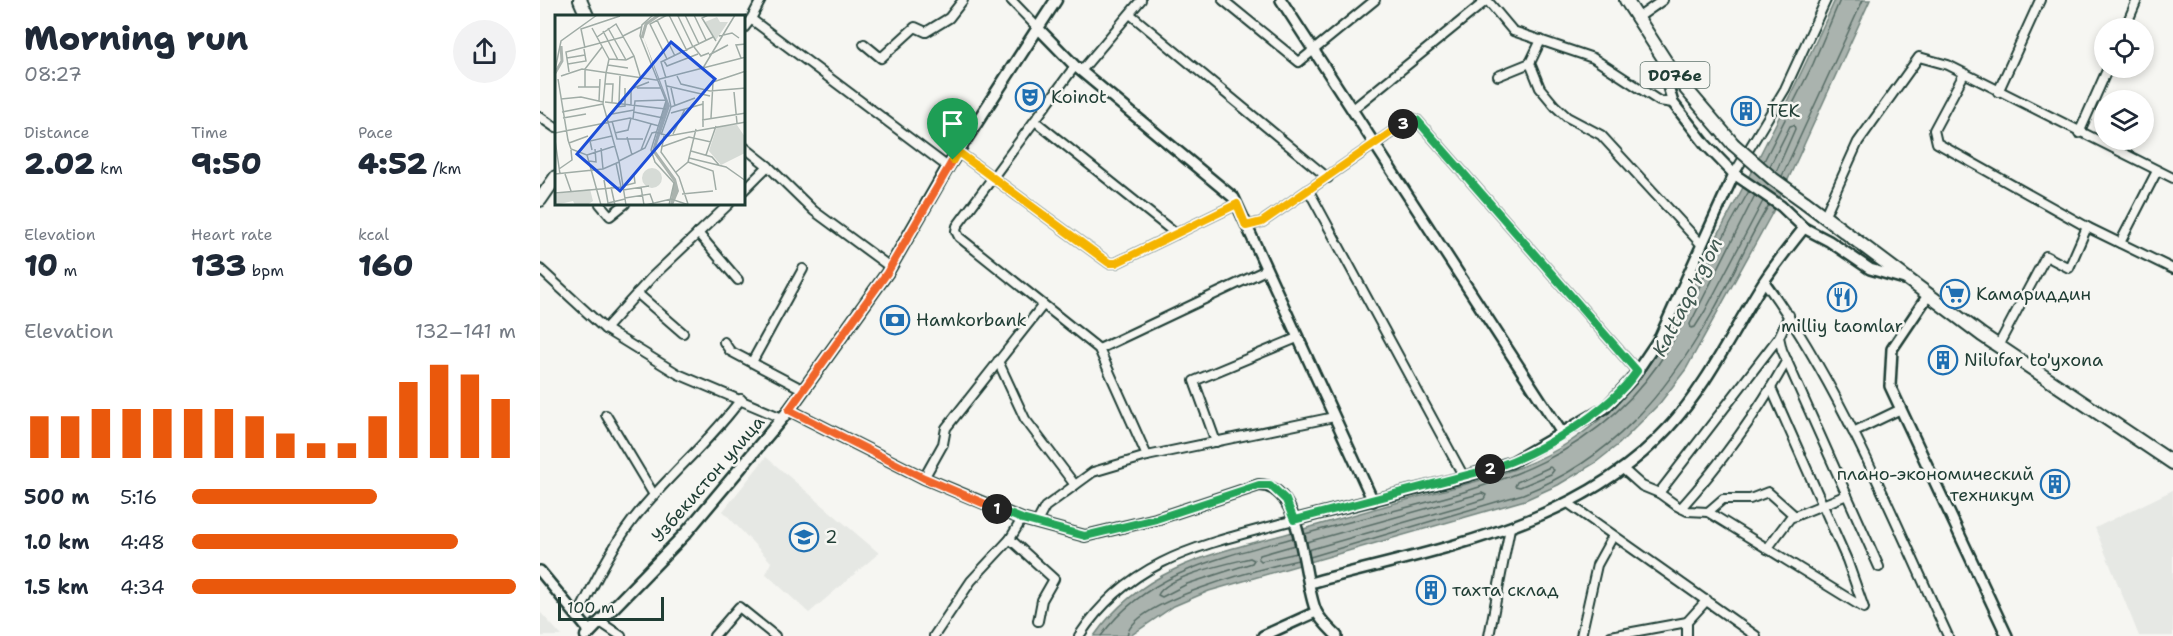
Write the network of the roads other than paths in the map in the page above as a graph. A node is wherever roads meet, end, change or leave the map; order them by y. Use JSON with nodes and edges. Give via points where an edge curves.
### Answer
{"nodes":[{"id":1,"x":580,"y":0,"type":"edge"},
{"id":2,"x":761,"y":0,"type":"edge"},
{"id":3,"x":963,"y":0,"type":"edge"},
{"id":4,"x":1011,"y":0,"type":"edge"},
{"id":5,"x":1056,"y":0,"type":"edge"},
{"id":6,"x":1141,"y":0,"type":"edge"},
{"id":7,"x":1223,"y":0,"type":"edge"},
{"id":8,"x":1281,"y":0,"type":"edge"},
{"id":9,"x":1375,"y":0,"type":"edge"},
{"id":10,"x":1487,"y":0,"type":"edge"},
{"id":11,"x":1626,"y":0,"type":"edge"},
{"id":12,"x":1663,"y":0,"type":"edge"},
{"id":13,"x":1826,"y":0,"type":"edge"},
{"id":14,"x":2040,"y":0,"type":"edge"},
{"id":15,"x":2137,"y":0,"type":"edge"},
{"id":16,"x":1130,"y":14,"type":"junction"},
{"id":17,"x":587,"y":15,"type":"edge"},
{"id":18,"x":2129,"y":18,"type":"edge"},
{"id":19,"x":751,"y":19,"type":"junction"},
{"id":20,"x":1636,"y":19,"type":"junction"},
{"id":21,"x":746,"y":25,"type":"edge"},
{"id":22,"x":1036,"y":27,"type":"junction"},
{"id":23,"x":1541,"y":40,"type":"junction"},
{"id":24,"x":864,"y":44,"type":"dead end"},
{"id":25,"x":1313,"y":49,"type":"junction"},
{"id":26,"x":1530,"y":63,"type":"junction"},
{"id":27,"x":1078,"y":68,"type":"junction"},
{"id":28,"x":1964,"y":74,"type":"junction"},
{"id":29,"x":1498,"y":76,"type":"dead end"},
{"id":30,"x":1675,"y":76,"type":"junction"},
{"id":31,"x":2104,"y":78,"type":"edge"},
{"id":32,"x":1998,"y":92,"type":"junction"},
{"id":33,"x":1673,"y":103,"type":"junction"},
{"id":34,"x":1353,"y":109,"type":"junction"},
{"id":35,"x":540,"y":117,"type":"edge"},
{"id":36,"x":1035,"y":121,"type":"junction"},
{"id":37,"x":555,"y":127,"type":"edge"},
{"id":38,"x":2079,"y":133,"type":"junction"},
{"id":39,"x":1376,"y":142,"type":"junction"},
{"id":40,"x":746,"y":149,"type":"edge"},
{"id":41,"x":958,"y":152,"type":"junction"},
{"id":42,"x":768,"y":166,"type":"junction"},
{"id":43,"x":948,"y":166,"type":"junction"},
{"id":44,"x":2157,"y":171,"type":"junction"},
{"id":45,"x":994,"y":176,"type":"junction"},
{"id":46,"x":1737,"y":176,"type":"junction"},
{"id":47,"x":555,"y":178,"type":"edge"},
{"id":48,"x":1328,"y":178,"type":"junction"},
{"id":49,"x":2173,"y":178,"type":"edge"},
{"id":50,"x":746,"y":188,"type":"edge"},
{"id":51,"x":1309,"y":191,"type":"junction"},
{"id":52,"x":540,"y":200,"type":"edge"},
{"id":53,"x":1237,"y":204,"type":"junction"},
{"id":54,"x":602,"y":206,"type":"edge"},
{"id":55,"x":623,"y":206,"type":"edge"},
{"id":56,"x":727,"y":206,"type":"edge"},
{"id":57,"x":1825,"y":215,"type":"junction"},
{"id":58,"x":1246,"y":226,"type":"junction"},
{"id":59,"x":2087,"y":227,"type":"junction"},
{"id":60,"x":1804,"y":228,"type":"junction"},
{"id":61,"x":698,"y":233,"type":"junction"},
{"id":62,"x":1176,"y":234,"type":"junction"},
{"id":63,"x":2120,"y":243,"type":"junction"},
{"id":64,"x":1701,"y":244,"type":"junction"},
{"id":65,"x":890,"y":267,"type":"junction"},
{"id":66,"x":540,"y":269,"type":"edge"},
{"id":67,"x":803,"y":269,"type":"dead end"},
{"id":68,"x":2173,"y":269,"type":"edge"},
{"id":69,"x":1266,"y":270,"type":"junction"},
{"id":70,"x":738,"y":280,"type":"dead end"},
{"id":71,"x":1764,"y":281,"type":"junction"},
{"id":72,"x":1912,"y":282,"type":"junction"},
{"id":73,"x":637,"y":292,"type":"junction"},
{"id":74,"x":1929,"y":294,"type":"junction"},
{"id":75,"x":1043,"y":305,"type":"junction"},
{"id":76,"x":1789,"y":315,"type":"junction"},
{"id":77,"x":605,"y":329,"type":"junction"},
{"id":78,"x":683,"y":333,"type":"dead end"},
{"id":79,"x":1779,"y":337,"type":"junction"},
{"id":80,"x":1297,"y":338,"type":"junction"},
{"id":81,"x":724,"y":342,"type":"dead end"},
{"id":82,"x":1998,"y":346,"type":"junction"},
{"id":83,"x":1100,"y":349,"type":"junction"},
{"id":84,"x":1787,"y":360,"type":"junction"},
{"id":85,"x":998,"y":361,"type":"junction"},
{"id":86,"x":752,"y":362,"type":"junction"},
{"id":87,"x":1637,"y":371,"type":"junction"},
{"id":88,"x":1771,"y":388,"type":"junction"},
{"id":89,"x":804,"y":390,"type":"junction"},
{"id":90,"x":741,"y":399,"type":"junction"},
{"id":91,"x":1900,"y":409,"type":"junction"},
{"id":92,"x":786,"y":414,"type":"junction"},
{"id":93,"x":606,"y":415,"type":"dead end"},
{"id":94,"x":1334,"y":417,"type":"junction"},
{"id":95,"x":1853,"y":432,"type":"junction"},
{"id":96,"x":1562,"y":433,"type":"junction"},
{"id":97,"x":1216,"y":442,"type":"junction"},
{"id":98,"x":1147,"y":456,"type":"junction"},
{"id":99,"x":2173,"y":463,"type":"edge"},
{"id":100,"x":1623,"y":469,"type":"junction"},
{"id":101,"x":1464,"y":477,"type":"junction"},
{"id":102,"x":924,"y":478,"type":"junction"},
{"id":103,"x":1075,"y":485,"type":"junction"},
{"id":104,"x":1659,"y":493,"type":"junction"},
{"id":105,"x":654,"y":495,"type":"junction"},
{"id":106,"x":1847,"y":495,"type":"junction"},
{"id":107,"x":1373,"y":501,"type":"junction"},
{"id":108,"x":1568,"y":503,"type":"junction"},
{"id":109,"x":1822,"y":505,"type":"junction"},
{"id":110,"x":1681,"y":508,"type":"junction"},
{"id":111,"x":1708,"y":512,"type":"junction"},
{"id":112,"x":1795,"y":516,"type":"junction"},
{"id":113,"x":1022,"y":519,"type":"junction"},
{"id":114,"x":1037,"y":522,"type":"junction"},
{"id":115,"x":1295,"y":523,"type":"junction"},
{"id":116,"x":1510,"y":528,"type":"junction"},
{"id":117,"x":1613,"y":536,"type":"junction"},
{"id":118,"x":1010,"y":539,"type":"junction"},
{"id":119,"x":1767,"y":549,"type":"junction"},
{"id":120,"x":1879,"y":567,"type":"dead end"},
{"id":121,"x":540,"y":571,"type":"edge"},
{"id":122,"x":1310,"y":584,"type":"junction"},
{"id":123,"x":1707,"y":600,"type":"junction"},
{"id":124,"x":1316,"y":612,"type":"junction"},
{"id":125,"x":577,"y":617,"type":"junction"},
{"id":126,"x":1038,"y":621,"type":"dead end"},
{"id":127,"x":600,"y":622,"type":"junction"},
{"id":128,"x":1687,"y":622,"type":"junction"},
{"id":129,"x":588,"y":634,"type":"edge"},
{"id":130,"x":621,"y":636,"type":"edge"},
{"id":131,"x":714,"y":636,"type":"edge"},
{"id":132,"x":774,"y":636,"type":"edge"},
{"id":133,"x":936,"y":636,"type":"edge"},
{"id":134,"x":1079,"y":636,"type":"edge"},
{"id":135,"x":1263,"y":636,"type":"edge"},
{"id":136,"x":1336,"y":636,"type":"edge"},
{"id":137,"x":1489,"y":636,"type":"edge"},
{"id":138,"x":1581,"y":636,"type":"edge"},
{"id":139,"x":1611,"y":636,"type":"edge"},
{"id":140,"x":1686,"y":636,"type":"edge"},
{"id":141,"x":1756,"y":636,"type":"edge"},
{"id":142,"x":1948,"y":636,"type":"edge"},
{"id":143,"x":2007,"y":636,"type":"edge"}],
"edges":[{"from":1,"to":17,"type":"main road"},
{"from":2,"to":19,"type":"street"},
{"from":3,"to":24,"type":"street","via":[[938,27],[926,32],[915,27],[881,58]]},
{"from":4,"to":22,"type":"street"},
{"from":5,"to":22,"type":"main road","name":"Узбекистон улица"},
{"from":6,"to":16,"type":"street"},
{"from":7,"to":25,"type":"street","via":[[1299,62]]},
{"from":8,"to":25,"type":"street"},
{"from":9,"to":25,"type":"street"},
{"from":10,"to":23,"type":"street","via":[[1514,31]]},
{"from":10,"to":34,"type":"street"},
{"from":11,"to":20,"type":"main road","number":"D076e"},
{"from":12,"to":20,"type":"street"},
{"from":13,"to":46,"type":"street","via":[[1785,89]]},
{"from":14,"to":32,"type":"street"},
{"from":15,"to":18,"type":"street"},
{"from":16,"to":27,"type":"street"},
{"from":16,"to":48,"type":"street"},
{"from":19,"to":21,"type":"street"},
{"from":19,"to":43,"type":"street"},
{"from":20,"to":30,"type":"main road","number":"D076e"},
{"from":22,"to":27,"type":"street"},
{"from":22,"to":41,"type":"main road","name":"Узбекистон улица"},
{"from":23,"to":26,"type":"street"},
{"from":23,"to":33,"type":"street","via":[[1593,58],[1659,101]]},
{"from":25,"to":34,"type":"street"},
{"from":26,"to":29,"type":"street"},
{"from":26,"to":64,"type":"street","via":[[1540,88],[1555,106],[1601,135]]},
{"from":27,"to":36,"type":"street"},
{"from":27,"to":53,"type":"street"},
{"from":28,"to":32,"type":"street"},
{"from":28,"to":57,"type":"street","via":[[1919,57],[1858,142]]},
{"from":28,"to":59,"type":"street","via":[[1934,130],[1937,143]]},
{"from":30,"to":33,"type":"street","via":[[1668,86]]},
{"from":30,"to":57,"type":"main road","number":"D076e","bridge":true,"via":[[1733,144],[1766,174]]},
{"from":31,"to":38,"type":"street"},
{"from":32,"to":38,"type":"street"},
{"from":33,"to":46,"type":"street"},
{"from":34,"to":39,"type":"street"},
{"from":35,"to":37,"type":"street"},
{"from":36,"to":45,"type":"street"},
{"from":36,"to":62,"type":"street"},
{"from":38,"to":44,"type":"street"},
{"from":39,"to":48,"type":"street"},
{"from":39,"to":87,"type":"street","via":[[1412,118],[1417,120]]},
{"from":39,"to":96,"type":"street"},
{"from":40,"to":42,"type":"street"},
{"from":41,"to":43,"type":"main road","name":"Узбекистон улица"},
{"from":41,"to":45,"type":"street"},
{"from":42,"to":50,"type":"street"},
{"from":42,"to":65,"type":"street","via":[[814,211]]},
{"from":43,"to":65,"type":"main road","name":"Узбекистон улица"},
{"from":44,"to":49,"type":"street"},
{"from":44,"to":63,"type":"street"},
{"from":45,"to":62,"type":"street","via":[[1109,263]]},
{"from":45,"to":75,"type":"street","via":[[956,231]]},
{"from":46,"to":60,"type":"street","via":[[1781,206]]},
{"from":46,"to":64,"type":"street"},
{"from":47,"to":52,"type":"main road"},
{"from":48,"to":51,"type":"street"},
{"from":51,"to":58,"type":"street","via":[[1262,222]]},
{"from":51,"to":101,"type":"street"},
{"from":53,"to":58,"type":"street"},
{"from":53,"to":62,"type":"street"},
{"from":54,"to":55,"type":"street","via":[[610,216]]},
{"from":56,"to":61,"type":"street"},
{"from":57,"to":72,"type":"main road","number":"D076e"},
{"from":58,"to":69,"type":"street"},
{"from":59,"to":63,"type":"street"},
{"from":59,"to":82,"type":"street","via":[[2069,268],[2046,256]]},
{"from":60,"to":71,"type":"street"},
{"from":60,"to":72,"type":"street","via":[[1870,269]]},
{"from":61,"to":70,"type":"street"},
{"from":61,"to":73,"type":"street"},
{"from":63,"to":68,"type":"street"},
{"from":64,"to":87,"type":"street","via":[[1660,337]]},
{"from":65,"to":89,"type":"main road","name":"Узбекистон улица"},
{"from":66,"to":77,"type":"street"},
{"from":67,"to":86,"type":"street"},
{"from":69,"to":80,"type":"street"},
{"from":69,"to":83,"type":"street"},
{"from":71,"to":76,"type":"street"},
{"from":71,"to":100,"type":"street","via":[[1697,392],[1668,429]]},
{"from":72,"to":74,"type":"main road","number":"D076e"},
{"from":73,"to":77,"type":"street"},
{"from":73,"to":78,"type":"street"},
{"from":74,"to":82,"type":"main road","number":"D076e"},
{"from":74,"to":91,"type":"street","via":[[1892,349],[1890,386]]},
{"from":75,"to":83,"type":"street"},
{"from":75,"to":85,"type":"street"},
{"from":76,"to":79,"type":"street"},
{"from":76,"to":95,"type":"street"},
{"from":77,"to":90,"type":"street","via":[[678,374]]},
{"from":79,"to":84,"type":"street"},
{"from":79,"to":104,"type":"street"},
{"from":80,"to":94,"type":"street"},
{"from":80,"to":97,"type":"street","via":[[1194,381]]},
{"from":81,"to":86,"type":"street","via":[[730,351]]},
{"from":82,"to":99,"type":"main road","number":"D076e"},
{"from":83,"to":98,"type":"street"},
{"from":84,"to":88,"type":"street"},
{"from":84,"to":106,"type":"street"},
{"from":85,"to":102,"type":"street","via":[[945,428],[943,444]]},
{"from":85,"to":103,"type":"street","via":[[1025,419]]},
{"from":86,"to":89,"type":"street"},
{"from":87,"to":96,"type":"street","via":[[1605,408]]},
{"from":88,"to":109,"type":"street"},
{"from":88,"to":110,"type":"street","via":[[1720,465]]},
{"from":89,"to":92,"type":"main road","name":"Узбекистон улица"},
{"from":90,"to":92,"type":"street"},
{"from":90,"to":105,"type":"street"},
{"from":91,"to":95,"type":"street"},
{"from":91,"to":143,"type":"street"},
{"from":92,"to":102,"type":"street"},
{"from":92,"to":127,"type":"main road","name":"Узбекистон улица","via":[[685,534]]},
{"from":93,"to":105,"type":"street"},
{"from":94,"to":97,"type":"street"},
{"from":94,"to":107,"type":"street"},
{"from":95,"to":142,"type":"street"},
{"from":96,"to":101,"type":"street","via":[[1512,462]]},
{"from":97,"to":98,"type":"street"},
{"from":98,"to":103,"type":"street","via":[[1093,472]]},
{"from":100,"to":104,"type":"street","via":[[1642,486]]},
{"from":100,"to":108,"type":"street"},
{"from":101,"to":107,"type":"street"},
{"from":102,"to":113,"type":"street"},
{"from":103,"to":114,"type":"street","via":[[1045,507]]},
{"from":104,"to":110,"type":"street"},
{"from":105,"to":125,"type":"street","via":[[606,560]]},
{"from":106,"to":109,"type":"street"},
{"from":106,"to":120,"type":"street"},
{"from":107,"to":115,"type":"street"},
{"from":108,"to":116,"type":"street"},
{"from":108,"to":117,"type":"street"},
{"from":109,"to":112,"type":"street"},
{"from":109,"to":119,"type":"street","via":[[1864,608]]},
{"from":110,"to":111,"type":"street"},
{"from":111,"to":112,"type":"street","via":[[1723,499],[1750,499],[1768,492]]},
{"from":111,"to":119,"type":"street"},
{"from":112,"to":119,"type":"street","via":[[1780,528]]},
{"from":113,"to":114,"type":"street"},
{"from":113,"to":118,"type":"street"},
{"from":114,"to":115,"type":"street","via":[[1085,536],[1270,485],[1286,500]]},
{"from":115,"to":122,"type":"street"},
{"from":115,"to":134,"type":"street","via":[[1188,550],[1160,561],[1105,602]]},
{"from":116,"to":122,"type":"street"},
{"from":116,"to":137,"type":"street"},
{"from":117,"to":123,"type":"street"},
{"from":117,"to":138,"type":"street","via":[[1597,565]]},
{"from":118,"to":126,"type":"street","via":[[1053,579],[1042,600]]},
{"from":118,"to":133,"type":"street","via":[[971,581]]},
{"from":121,"to":125,"type":"street"},
{"from":122,"to":124,"type":"street"},
{"from":123,"to":128,"type":"street"},
{"from":123,"to":141,"type":"street"},
{"from":124,"to":135,"type":"street"},
{"from":124,"to":136,"type":"street"},
{"from":125,"to":129,"type":"street"},
{"from":127,"to":129,"type":"main road","name":"Узбекистон улица"},
{"from":127,"to":130,"type":"street"},
{"from":128,"to":139,"type":"street"},
{"from":128,"to":140,"type":"street"},
{"from":131,"to":132,"type":"street","via":[[739,607]]}]}
